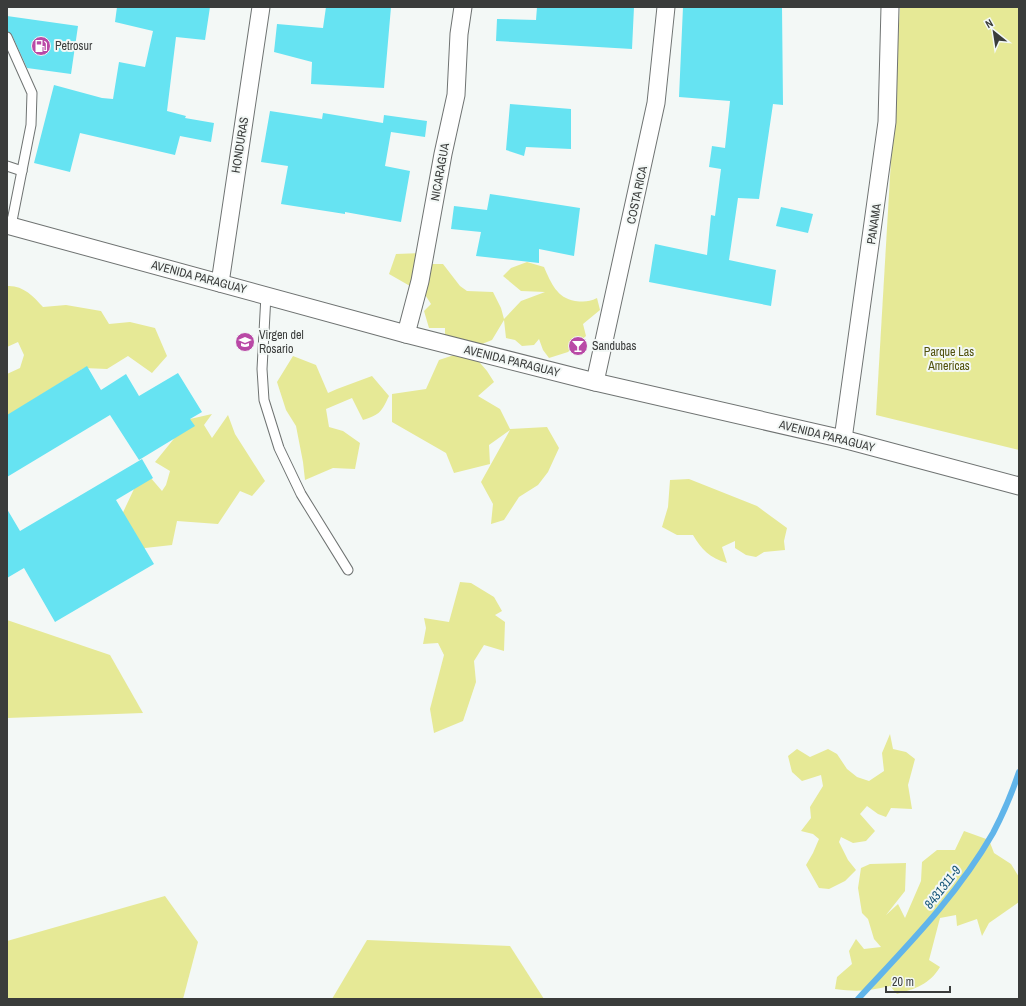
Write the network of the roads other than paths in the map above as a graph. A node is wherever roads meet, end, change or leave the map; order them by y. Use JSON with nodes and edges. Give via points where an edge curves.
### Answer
{"nodes":[{"id":1,"x":261,"y":7,"type":"edge"},
{"id":2,"x":463,"y":7,"type":"edge"},
{"id":3,"x":666,"y":7,"type":"edge"},
{"id":4,"x":890,"y":7,"type":"edge"},
{"id":5,"x":7,"y":37,"type":"edge"},
{"id":6,"x":7,"y":166,"type":"edge"},
{"id":7,"x":22,"y":171,"type":"junction"},
{"id":8,"x":9,"y":226,"type":"edge"},
{"id":9,"x":220,"y":283,"type":"junction"},
{"id":10,"x":266,"y":295,"type":"junction"},
{"id":11,"x":406,"y":334,"type":"junction"},
{"id":12,"x":596,"y":382,"type":"junction"},
{"id":13,"x":843,"y":439,"type":"junction"},
{"id":14,"x":1019,"y":486,"type":"edge"},
{"id":15,"x":348,"y":570,"type":"dead end"}],
"edges":[{"from":1,"to":9,"type":"street","name":"HONDURAS"},
{"from":2,"to":11,"type":"street","name":"NICARAGUA","via":[[456,95],[420,282]]},
{"from":3,"to":12,"type":"street","name":"COSTA RICA","via":[[656,103]]},
{"from":4,"to":13,"type":"street","name":"PANAMA","via":[[887,122]]},
{"from":5,"to":7,"type":"lane","via":[[32,93],[31,125]]},
{"from":6,"to":7,"type":"lane"},
{"from":7,"to":8,"type":"lane"},
{"from":8,"to":9,"type":"street","name":"AVENIDA PARAGUAY"},
{"from":9,"to":10,"type":"street","name":"AVENIDA PARAGUAY"},
{"from":10,"to":11,"type":"street","name":"AVENIDA PARAGUAY"},
{"from":10,"to":15,"type":"lane","via":[[262,369],[264,400],[279,448],[301,494]]},
{"from":11,"to":12,"type":"street","name":"AVENIDA PARAGUAY"},
{"from":12,"to":13,"type":"street","name":"AVENIDA PARAGUAY"},
{"from":13,"to":14,"type":"street","name":"AVENIDA PARAGUAY"}]}
